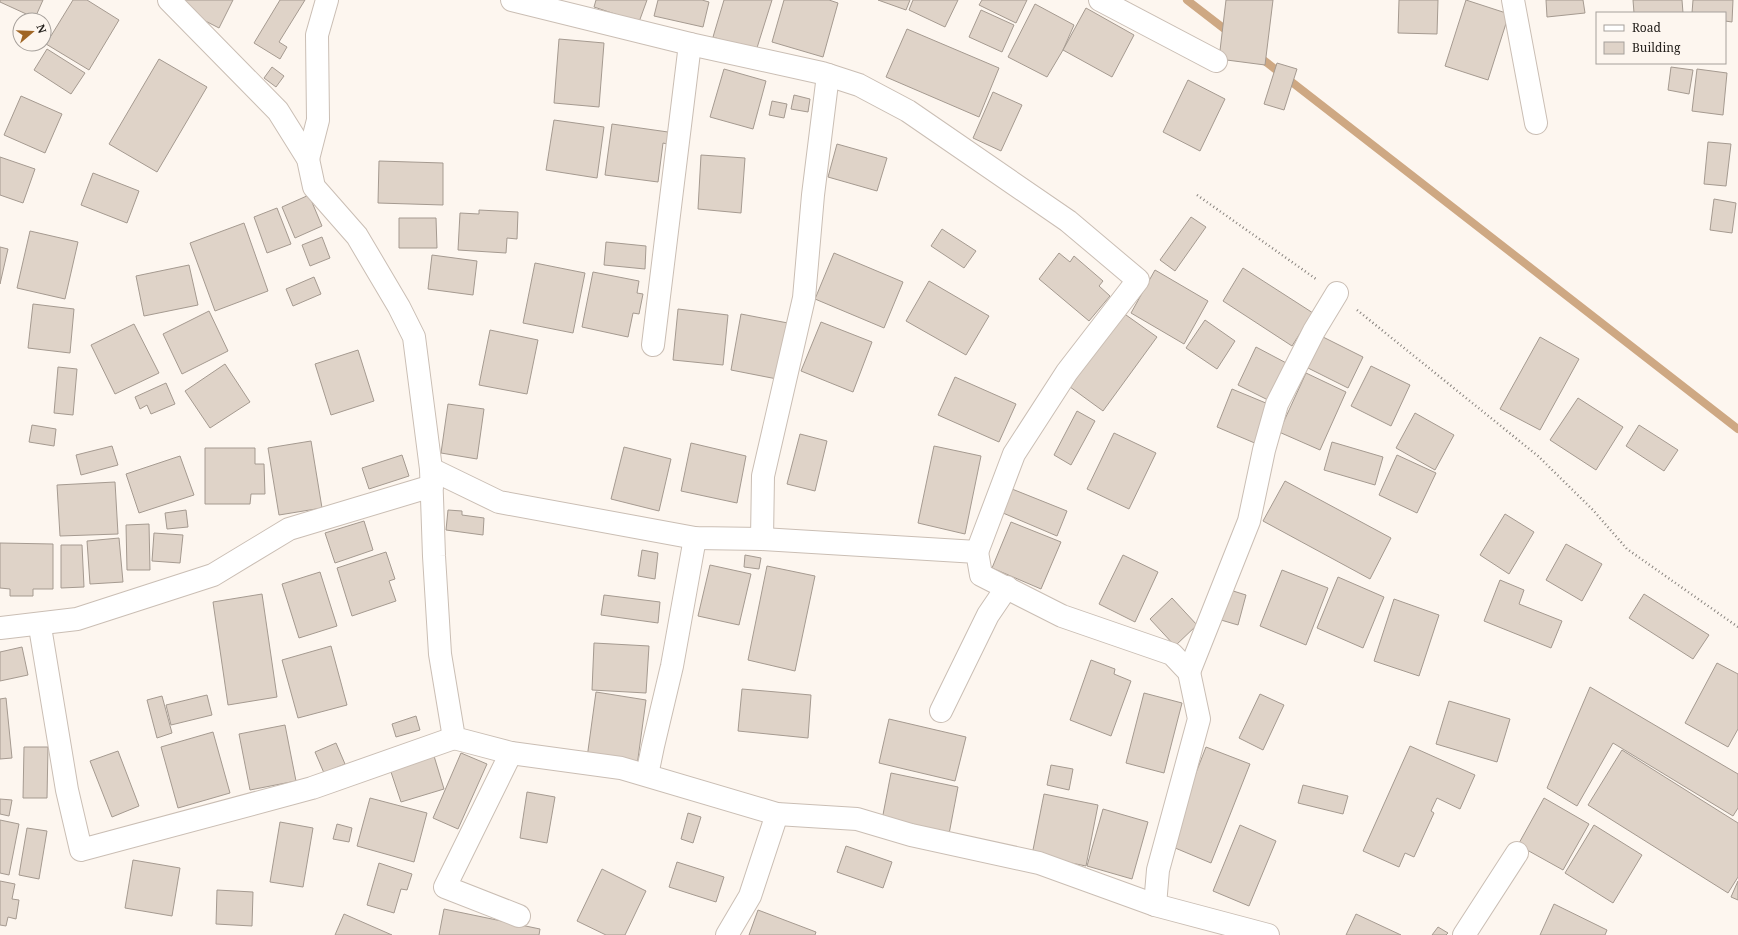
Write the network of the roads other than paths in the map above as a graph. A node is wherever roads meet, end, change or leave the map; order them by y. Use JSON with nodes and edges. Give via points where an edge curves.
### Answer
{"nodes":[{"id":1,"x":169,"y":0,"type":"edge"},
{"id":2,"x":327,"y":0,"type":"edge"},
{"id":3,"x":512,"y":0,"type":"edge"},
{"id":4,"x":1100,"y":0,"type":"edge"},
{"id":5,"x":1513,"y":0,"type":"edge"},
{"id":6,"x":690,"y":44,"type":"junction"},
{"id":7,"x":1216,"y":61,"type":"dead end"},
{"id":8,"x":828,"y":75,"type":"junction"},
{"id":9,"x":1536,"y":123,"type":"dead end"},
{"id":10,"x":308,"y":159,"type":"junction"},
{"id":11,"x":1337,"y":293,"type":"road end"},
{"id":12,"x":653,"y":345,"type":"dead end"},
{"id":13,"x":432,"y":477,"type":"junction"},
{"id":14,"x":694,"y":538,"type":"junction"},
{"id":15,"x":762,"y":539,"type":"junction"},
{"id":16,"x":977,"y":552,"type":"junction"},
{"id":17,"x":1007,"y":587,"type":"junction"},
{"id":18,"x":0,"y":628,"type":"edge"},
{"id":19,"x":41,"y":633,"type":"dead end"},
{"id":20,"x":1189,"y":672,"type":"junction"},
{"id":21,"x":941,"y":711,"type":"dead end"},
{"id":22,"x":454,"y":738,"type":"junction"},
{"id":23,"x":511,"y":753,"type":"junction"},
{"id":24,"x":647,"y":775,"type":"junction"},
{"id":25,"x":777,"y":814,"type":"junction"},
{"id":26,"x":1517,"y":853,"type":"dead end"},
{"id":27,"x":1155,"y":905,"type":"junction"},
{"id":28,"x":519,"y":916,"type":"dead end"},
{"id":29,"x":728,"y":935,"type":"edge"},
{"id":30,"x":1268,"y":935,"type":"edge"},
{"id":31,"x":1464,"y":935,"type":"edge"}],
"edges":[{"from":1,"to":10,"type":"street","via":[[278,111]]},
{"from":2,"to":10,"type":"street","via":[[317,35],[318,120]]},
{"from":3,"to":6,"type":"street"},
{"from":4,"to":7,"type":"street"},
{"from":5,"to":9,"type":"street"},
{"from":6,"to":8,"type":"street"},
{"from":6,"to":12,"type":"street"},
{"from":8,"to":15,"type":"street","via":[[813,195],[804,298],[763,476]]},
{"from":8,"to":16,"type":"street","via":[[860,85],[908,111],[1068,221],[1138,280],[1067,372],[1014,454],[995,510]]},
{"from":10,"to":13,"type":"street","via":[[314,187],[357,236],[414,337]]},
{"from":11,"to":20,"type":"street","via":[[1314,331],[1277,404],[1249,520]]},
{"from":13,"to":14,"type":"street","via":[[499,502]]},
{"from":13,"to":18,"type":"street","via":[[289,529],[213,575],[77,619]]},
{"from":13,"to":22,"type":"street","via":[[440,654]]},
{"from":14,"to":15,"type":"street"},
{"from":14,"to":24,"type":"street","via":[[672,666]]},
{"from":15,"to":16,"type":"street"},
{"from":16,"to":17,"type":"street","via":[[981,575]]},
{"from":17,"to":20,"type":"street","via":[[1062,616],[1172,654]]},
{"from":17,"to":21,"type":"street","via":[[988,615]]},
{"from":19,"to":22,"type":"street","via":[[67,790],[81,850],[312,788]]},
{"from":20,"to":27,"type":"street","via":[[1199,720],[1158,870]]},
{"from":22,"to":23,"type":"street"},
{"from":23,"to":24,"type":"street","via":[[621,768]]},
{"from":23,"to":28,"type":"street","via":[[445,887]]},
{"from":24,"to":25,"type":"street"},
{"from":25,"to":27,"type":"street","via":[[857,820],[911,835],[1039,863]]},
{"from":25,"to":29,"type":"street","via":[[750,896]]},
{"from":26,"to":31,"type":"street"},
{"from":27,"to":30,"type":"street"}]}
